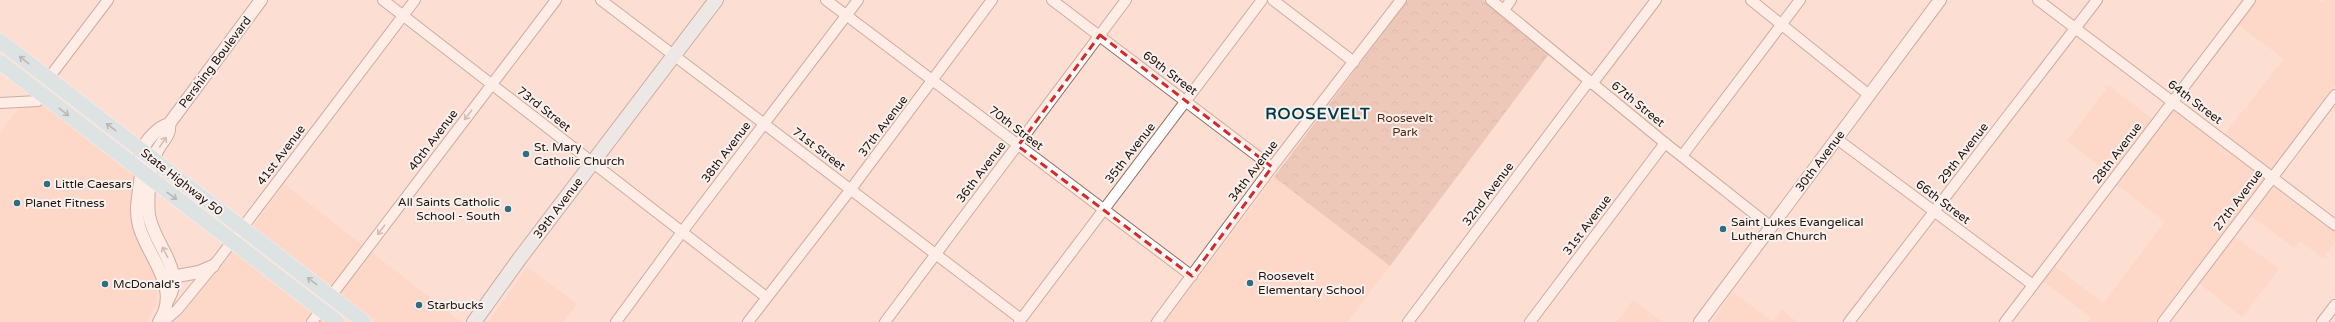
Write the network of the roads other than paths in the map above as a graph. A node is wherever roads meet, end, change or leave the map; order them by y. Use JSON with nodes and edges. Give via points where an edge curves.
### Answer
{"nodes":[{"id":1,"x":108,"y":0,"type":"edge"},
{"id":2,"x":261,"y":0,"type":"edge"},
{"id":3,"x":383,"y":0,"type":"edge"},
{"id":4,"x":415,"y":0,"type":"edge"},
{"id":5,"x":556,"y":0,"type":"edge"},
{"id":6,"x":601,"y":0,"type":"edge"},
{"id":7,"x":716,"y":0,"type":"edge"},
{"id":8,"x":826,"y":0,"type":"edge"},
{"id":9,"x":858,"y":0,"type":"edge"},
{"id":10,"x":992,"y":0,"type":"edge"},
{"id":11,"x":1052,"y":0,"type":"edge"},
{"id":12,"x":1126,"y":0,"type":"edge"},
{"id":13,"x":1262,"y":0,"type":"edge"},
{"id":14,"x":1273,"y":0,"type":"edge"},
{"id":15,"x":1401,"y":0,"type":"edge"},
{"id":16,"x":1491,"y":0,"type":"edge"},
{"id":17,"x":1511,"y":0,"type":"edge"},
{"id":18,"x":1656,"y":0,"type":"edge"},
{"id":19,"x":1751,"y":0,"type":"edge"},
{"id":20,"x":1800,"y":0,"type":"edge"},
{"id":21,"x":1940,"y":0,"type":"edge"},
{"id":22,"x":2038,"y":0,"type":"edge"},
{"id":23,"x":2097,"y":0,"type":"edge"},
{"id":24,"x":2250,"y":0,"type":"edge"},
{"id":25,"x":1504,"y":10,"type":"junction"},
{"id":26,"x":846,"y":15,"type":"junction"},
{"id":27,"x":403,"y":16,"type":"junction"},
{"id":28,"x":1781,"y":25,"type":"junction"},
{"id":29,"x":2075,"y":30,"type":"junction"},
{"id":30,"x":1100,"y":35,"type":"junction"},
{"id":31,"x":0,"y":41,"type":"edge"},
{"id":32,"x":674,"y":56,"type":"junction"},
{"id":33,"x":0,"y":62,"type":"edge"},
{"id":34,"x":1354,"y":62,"type":"junction"},
{"id":35,"x":48,"y":79,"type":"junction"},
{"id":36,"x":932,"y":81,"type":"junction"},
{"id":37,"x":1591,"y":82,"type":"junction"},
{"id":38,"x":491,"y":84,"type":"junction"},
{"id":39,"x":1869,"y":95,"type":"junction"},
{"id":40,"x":2335,"y":95,"type":"edge"},
{"id":41,"x":38,"y":101,"type":"dead end"},
{"id":42,"x":1186,"y":101,"type":"junction"},
{"id":43,"x":2172,"y":101,"type":"junction"},
{"id":44,"x":0,"y":103,"type":"edge"},
{"id":45,"x":169,"y":124,"type":"junction"},
{"id":46,"x":764,"y":124,"type":"junction"},
{"id":47,"x":1837,"y":139,"type":"junction"},
{"id":48,"x":1665,"y":143,"type":"junction"},
{"id":49,"x":1018,"y":146,"type":"junction"},
{"id":50,"x":142,"y":150,"type":"junction"},
{"id":51,"x":1682,"y":156,"type":"junction"},
{"id":52,"x":154,"y":160,"type":"junction"},
{"id":53,"x":592,"y":162,"type":"junction"},
{"id":54,"x":1272,"y":167,"type":"junction"},
{"id":55,"x":146,"y":176,"type":"junction"},
{"id":56,"x":2272,"y":177,"type":"junction"},
{"id":57,"x":851,"y":190,"type":"junction"},
{"id":58,"x":1103,"y":210,"type":"junction"},
{"id":59,"x":1934,"y":212,"type":"junction"},
{"id":60,"x":2335,"y":225,"type":"edge"},
{"id":61,"x":1771,"y":227,"type":"junction"},
{"id":62,"x":242,"y":228,"type":"junction"},
{"id":63,"x":682,"y":232,"type":"junction"},
{"id":64,"x":232,"y":241,"type":"junction"},
{"id":65,"x":936,"y":254,"type":"junction"},
{"id":66,"x":213,"y":266,"type":"junction"},
{"id":67,"x":1192,"y":276,"type":"junction"},
{"id":68,"x":168,"y":277,"type":"junction"},
{"id":69,"x":2033,"y":285,"type":"junction"},
{"id":70,"x":331,"y":296,"type":"junction"},
{"id":71,"x":766,"y":297,"type":"junction"},
{"id":72,"x":2335,"y":305,"type":"edge"},
{"id":73,"x":321,"y":310,"type":"junction"},
{"id":74,"x":1020,"y":320,"type":"edge"},
{"id":75,"x":159,"y":322,"type":"edge"},
{"id":76,"x":163,"y":322,"type":"edge"},
{"id":77,"x":312,"y":322,"type":"edge"},
{"id":78,"x":337,"y":322,"type":"edge"},
{"id":79,"x":364,"y":322,"type":"edge"},
{"id":80,"x":474,"y":322,"type":"edge"},
{"id":81,"x":616,"y":322,"type":"edge"},
{"id":82,"x":748,"y":322,"type":"edge"},
{"id":83,"x":885,"y":322,"type":"edge"},
{"id":84,"x":1157,"y":322,"type":"edge"},
{"id":85,"x":1408,"y":322,"type":"edge"},
{"id":86,"x":1530,"y":322,"type":"edge"},
{"id":87,"x":1700,"y":322,"type":"edge"},
{"id":88,"x":1849,"y":322,"type":"edge"},
{"id":89,"x":2005,"y":322,"type":"edge"},
{"id":90,"x":2163,"y":322,"type":"edge"},
{"id":91,"x":2322,"y":322,"type":"edge"}],
"edges":[{"from":1,"to":35,"type":"street"},
{"from":2,"to":45,"type":"street","name":"Pershing Boulevard"},
{"from":3,"to":27,"type":"street","name":"73rd Street"},
{"from":4,"to":27,"type":"street","name":"41st Avenue"},
{"from":5,"to":38,"type":"street","name":"40th Avenue"},
{"from":6,"to":32,"type":"street","name":"71st Street"},
{"from":7,"to":32,"type":"main road","name":"39th Avenue"},
{"from":8,"to":26,"type":"street","name":"70th Street"},
{"from":9,"to":26,"type":"street","name":"38th Avenue"},
{"from":10,"to":36,"type":"street","name":"37th Avenue"},
{"from":11,"to":30,"type":"street","name":"69th Street"},
{"from":12,"to":30,"type":"street","name":"36th Avenue"},
{"from":13,"to":42,"type":"street","name":"35th Avenue"},
{"from":14,"to":34,"type":"street"},
{"from":15,"to":34,"type":"street","name":"34th Avenue"},
{"from":16,"to":25,"type":"street","name":"67th Street"},
{"from":17,"to":25,"type":"street"},
{"from":18,"to":37,"type":"street","name":"32nd Avenue"},
{"from":19,"to":28,"type":"street"},
{"from":20,"to":28,"type":"street"},
{"from":21,"to":39,"type":"street","name":"30th Avenue"},
{"from":22,"to":29,"type":"street","name":"64th Street"},
{"from":23,"to":29,"type":"street","name":"29th Avenue"},
{"from":24,"to":43,"type":"street","name":"28th Avenue"},
{"from":25,"to":37,"type":"street","name":"67th Street"},
{"from":26,"to":36,"type":"street","name":"70th Street"},
{"from":26,"to":46,"type":"street","name":"38th Avenue"},
{"from":27,"to":38,"type":"street","name":"73rd Street"},
{"from":27,"to":62,"type":"street","name":"41st Avenue"},
{"from":28,"to":39,"type":"street"},
{"from":28,"to":51,"type":"street"},
{"from":29,"to":43,"type":"street","name":"64th Street"},
{"from":29,"to":59,"type":"street","name":"29th Avenue"},
{"from":30,"to":42,"type":"street","name":"69th Street"},
{"from":30,"to":49,"type":"street","name":"36th Avenue"},
{"from":35,"to":31,"type":"main road","name":"State Highway 50","one_way":true},
{"from":32,"to":46,"type":"street","name":"71st Street"},
{"from":32,"to":53,"type":"main road","name":"39th Avenue"},
{"from":33,"to":55,"type":"main road","name":"State Highway 50","one_way":true},
{"from":34,"to":54,"type":"street","name":"34th Avenue"},
{"from":50,"to":35,"type":"main road","name":"State Highway 50","one_way":true},
{"from":36,"to":49,"type":"street","name":"70th Street"},
{"from":36,"to":57,"type":"street","name":"37th Avenue"},
{"from":37,"to":48,"type":"street","name":"67th Street"},
{"from":37,"to":85,"type":"street","name":"32nd Avenue"},
{"from":38,"to":53,"type":"street","name":"73rd Street"},
{"from":38,"to":70,"type":"street","name":"40th Avenue","one_way":true},
{"from":39,"to":47,"type":"street","name":"30th Avenue"},
{"from":40,"to":56,"type":"street","name":"27th Avenue"},
{"from":41,"to":44,"type":"street"},
{"from":42,"to":54,"type":"street","name":"69th Street"},
{"from":42,"to":58,"type":"street","name":"35th Avenue"},
{"from":43,"to":56,"type":"street","name":"64th Street"},
{"from":43,"to":69,"type":"street","name":"28th Avenue"},
{"from":45,"to":50,"type":"street","name":"Pershing Boulevard","via":[[159,128]]},
{"from":52,"to":45,"type":"street","name":"Pershing Boulevard","one_way":true,"via":[[157,150],[170,132]]},
{"from":46,"to":57,"type":"street","name":"71st Street"},
{"from":46,"to":63,"type":"street","name":"38th Avenue"},
{"from":47,"to":59,"type":"street","name":"66th Street"},
{"from":47,"to":61,"type":"street","name":"30th Avenue"},
{"from":48,"to":51,"type":"street","name":"67th Street"},
{"from":48,"to":86,"type":"street","name":"31st Avenue"},
{"from":49,"to":58,"type":"street","name":"70th Street"},
{"from":49,"to":65,"type":"street","name":"36th Avenue"},
{"from":50,"to":52,"type":"main road","name":"State Highway 50"},
{"from":50,"to":55,"type":"street","name":"Pershing Boulevard"},
{"from":51,"to":61,"type":"street","name":"67th Street"},
{"from":52,"to":55,"type":"street","name":"Pershing Boulevard"},
{"from":52,"to":62,"type":"main road","name":"State Highway 50"},
{"from":53,"to":63,"type":"street","name":"73rd Street"},
{"from":53,"to":80,"type":"main road","name":"39th Avenue"},
{"from":54,"to":67,"type":"street","name":"34th Avenue"},
{"from":55,"to":64,"type":"main road","name":"State Highway 50","one_way":true},
{"from":55,"to":68,"type":"street","name":"Pershing Boulevard","via":[[137,202],[138,222]]},
{"from":56,"to":60,"type":"street","name":"64th Street"},
{"from":56,"to":90,"type":"street","name":"27th Avenue"},
{"from":57,"to":65,"type":"street","name":"71st Street"},
{"from":57,"to":71,"type":"street","name":"37th Avenue"},
{"from":58,"to":67,"type":"street","name":"70th Street"},
{"from":58,"to":74,"type":"street","name":"35th Avenue"},
{"from":59,"to":69,"type":"street","name":"66th Street"},
{"from":59,"to":88,"type":"street","name":"29th Avenue"},
{"from":61,"to":87,"type":"street","name":"30th Avenue"},
{"from":62,"to":64,"type":"street","name":"41st Avenue"},
{"from":70,"to":62,"type":"main road","name":"State Highway 50","one_way":true},
{"from":63,"to":71,"type":"street","name":"73rd Street"},
{"from":63,"to":81,"type":"street","name":"38th Avenue"},
{"from":64,"to":66,"type":"street","name":"41st Avenue"},
{"from":64,"to":73,"type":"main road","name":"State Highway 50"},
{"from":65,"to":74,"type":"street","name":"71st Street"},
{"from":65,"to":83,"type":"street","name":"36th Avenue"},
{"from":66,"to":68,"type":"street","via":[[199,272]]},
{"from":66,"to":76,"type":"street","name":"41st Avenue","via":[[177,310]]},
{"from":67,"to":84,"type":"street","name":"34th Avenue"},
{"from":68,"to":75,"type":"street","name":"Pershing Boulevard","via":[[167,301]]},
{"from":69,"to":89,"type":"street","name":"28th Avenue"},
{"from":70,"to":79,"type":"main road","name":"State Highway 50"},
{"from":71,"to":82,"type":"street","name":"37th Avenue"},
{"from":72,"to":91,"type":"street"},
{"from":73,"to":77,"type":"street"},
{"from":73,"to":78,"type":"main road","name":"State Highway 50"}]}
